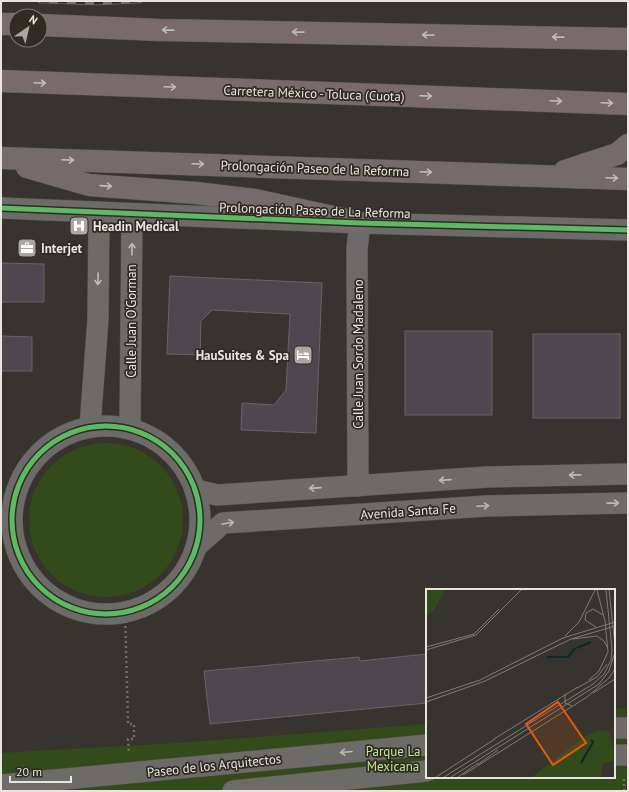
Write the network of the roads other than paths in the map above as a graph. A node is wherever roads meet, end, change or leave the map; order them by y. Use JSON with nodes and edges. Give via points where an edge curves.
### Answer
{"nodes":[{"id":1,"x":48,"y":25,"type":"edge"},
{"id":2,"x":628,"y":39,"type":"edge"},
{"id":3,"x":1,"y":81,"type":"edge"},
{"id":4,"x":628,"y":104,"type":"edge"},
{"id":5,"x":628,"y":144,"type":"edge"},
{"id":6,"x":1,"y":158,"type":"edge"},
{"id":7,"x":551,"y":176,"type":"junction"},
{"id":8,"x":628,"y":179,"type":"edge"},
{"id":9,"x":1,"y":208,"type":"edge"},
{"id":10,"x":99,"y":212,"type":"junction"},
{"id":11,"x":132,"y":214,"type":"junction"},
{"id":12,"x":360,"y":224,"type":"junction"},
{"id":13,"x":628,"y":230,"type":"edge"},
{"id":14,"x":90,"y":426,"type":"junction"},
{"id":15,"x":130,"y":428,"type":"junction"},
{"id":16,"x":628,"y":474,"type":"edge"},
{"id":17,"x":358,"y":486,"type":"junction"},
{"id":18,"x":196,"y":490,"type":"junction"},
{"id":19,"x":8,"y":492,"type":"edge"},
{"id":20,"x":628,"y":503,"type":"edge"},
{"id":21,"x":6,"y":524,"type":"edge"},
{"id":22,"x":197,"y":546,"type":"junction"},
{"id":23,"x":615,"y":728,"type":"edge"},
{"id":24,"x":628,"y":728,"type":"edge"},
{"id":25,"x":426,"y":745,"type":"edge"},
{"id":26,"x":615,"y":755,"type":"edge"},
{"id":27,"x":628,"y":755,"type":"edge"},
{"id":28,"x":286,"y":758,"type":"junction"},
{"id":29,"x":426,"y":771,"type":"edge"},
{"id":30,"x":288,"y":784,"type":"junction"},
{"id":31,"x":1,"y":786,"type":"edge"},
{"id":32,"x":233,"y":791,"type":"edge"}],
"edges":[{"from":2,"to":1,"type":"highway","one_way":true,"via":[[160,30]]},
{"from":3,"to":4,"type":"highway","name":"Carretera México - Toluca (Cuota)","one_way":true},
{"from":5,"to":7,"type":"main road","via":[[617,154]]},
{"from":6,"to":7,"type":"main road","name":"Prolongación Paseo de la Reforma","one_way":true},
{"from":6,"to":12,"type":"main road","one_way":true,"via":[[89,185],[255,200]]},
{"from":7,"to":8,"type":"main road","name":"Prolongación Paseo de la Reforma","one_way":true},
{"from":9,"to":10,"type":"street","name":"Prolongación Paseo de La Reforma"},
{"from":10,"to":11,"type":"street","name":"Prolongación Paseo de La Reforma"},
{"from":10,"to":14,"type":"street","one_way":true,"via":[[98,319]]},
{"from":11,"to":12,"type":"street","name":"Prolongación Paseo de La Reforma"},
{"from":15,"to":11,"type":"street","name":"Calle Juan O'Gorman","one_way":true},
{"from":12,"to":13,"type":"street","name":"Prolongación Paseo de La Reforma"},
{"from":12,"to":17,"type":"street","name":"Calle Juan Sordo Madaleno","via":[[357,249]]},
{"from":14,"to":15,"type":"street"},
{"from":14,"to":19,"type":"street","via":[[65,434],[43,448]]},
{"from":15,"to":18,"type":"street","via":[[159,441],[181,463]]},
{"from":16,"to":17,"type":"street","one_way":true,"via":[[487,477]]},
{"from":17,"to":18,"type":"street","one_way":true,"via":[[217,495]]},
{"from":18,"to":22,"type":"street","via":[[201,518]]},
{"from":19,"to":21,"type":"street"},
{"from":22,"to":20,"type":"street","name":"Avenida Santa Fe","one_way":true,"via":[[223,523],[487,506]]},
{"from":21,"to":22,"type":"street","via":[[17,553],[32,578],[54,599],[81,611],[110,614],[125,612],[139,608],[165,594],[185,572]]},
{"from":23,"to":24,"type":"street"},
{"from":25,"to":28,"type":"street","name":"Paseo de los Arquitectos","one_way":true},
{"from":26,"to":27,"type":"street"},
{"from":28,"to":30,"type":"street"},
{"from":28,"to":31,"type":"street","name":"Paseo de los Arquitectos"},
{"from":29,"to":30,"type":"street","name":"Paseo de los Arquitectos"},
{"from":30,"to":32,"type":"street","name":"Paseo de los Arquitectos"}]}
